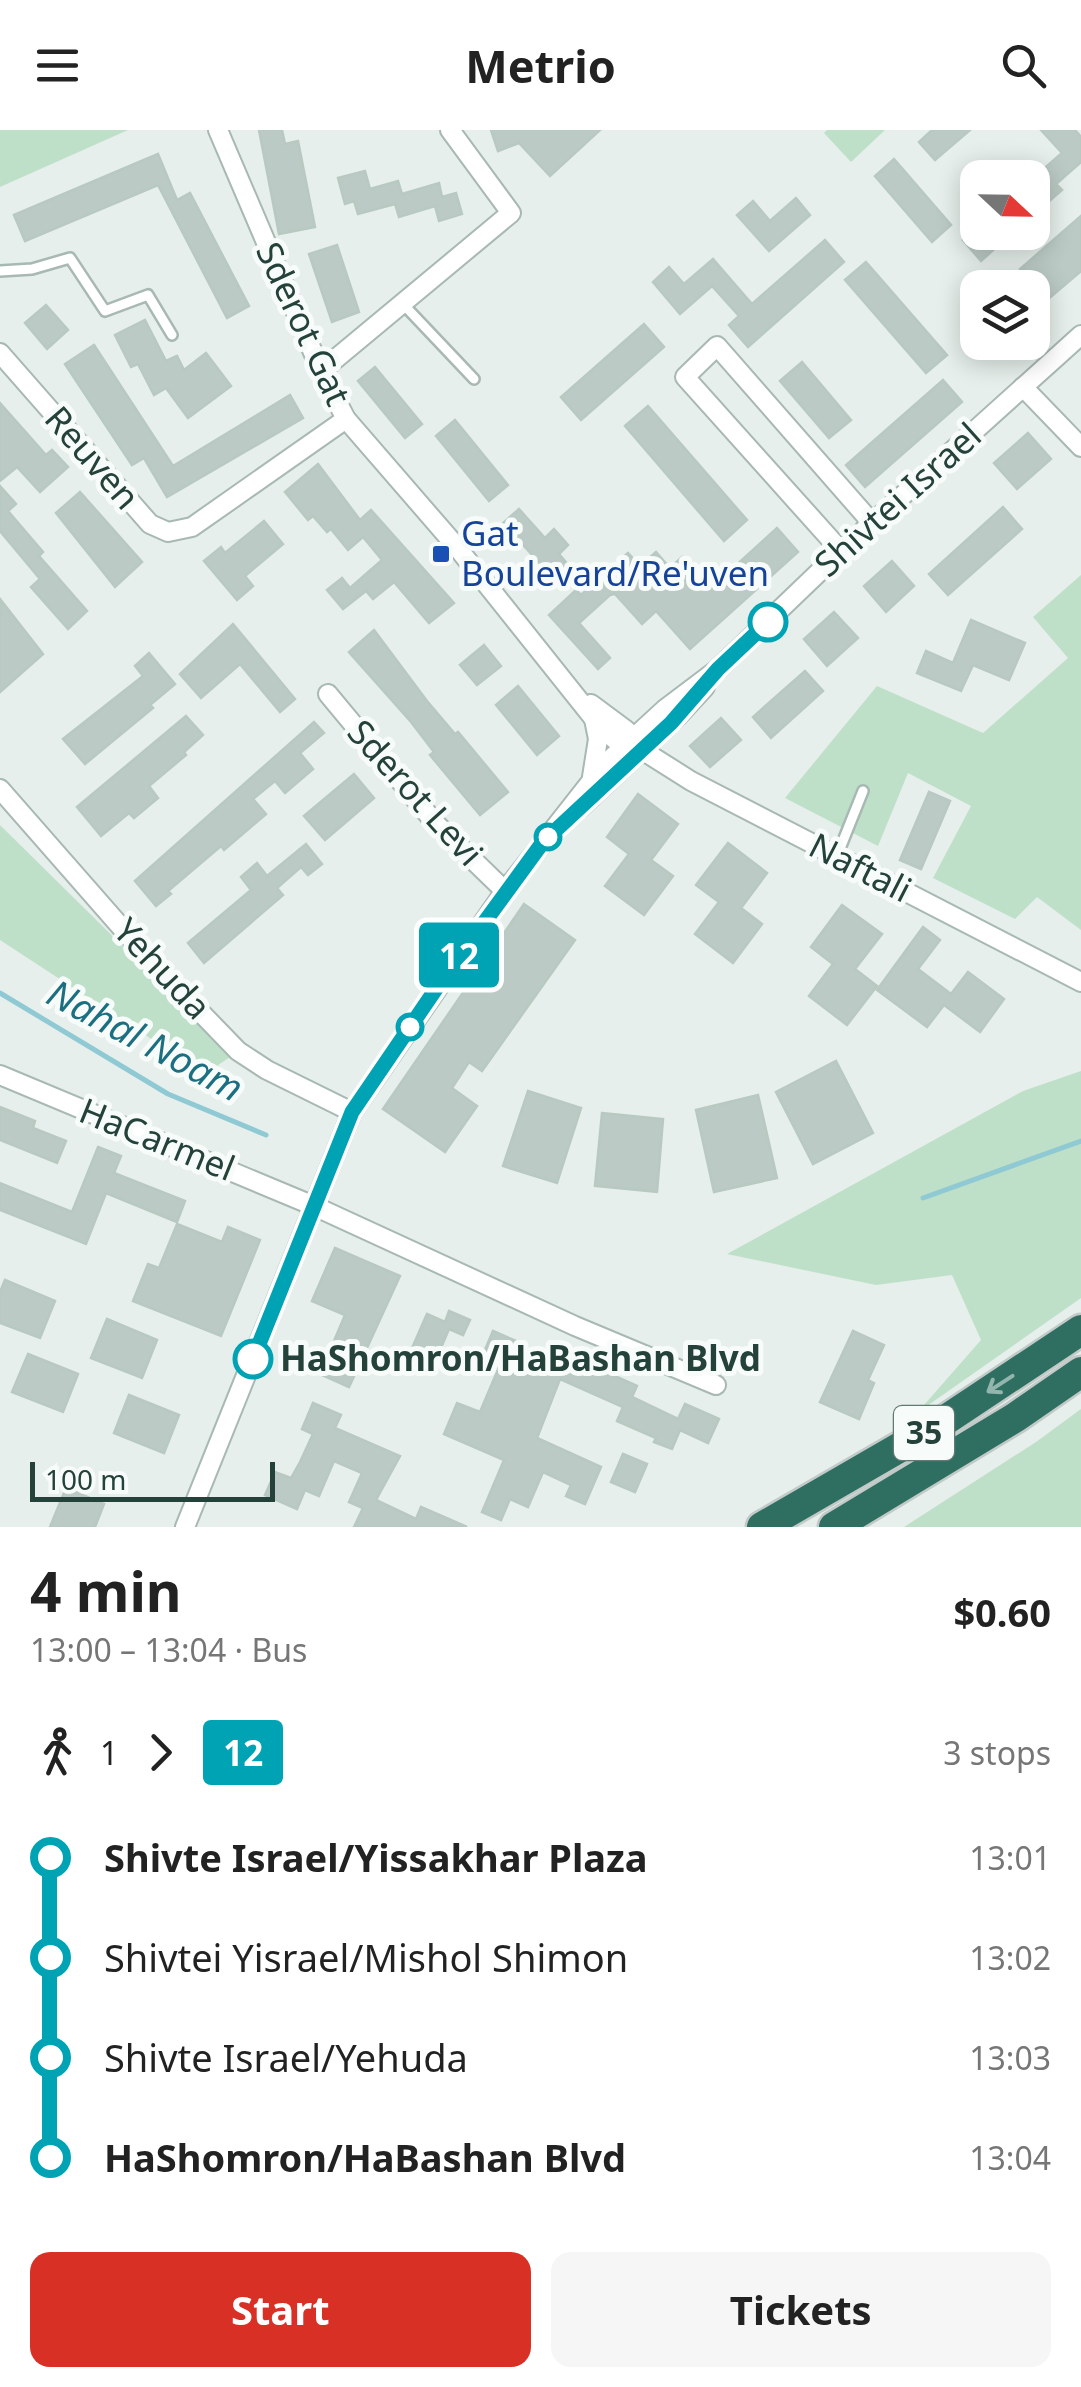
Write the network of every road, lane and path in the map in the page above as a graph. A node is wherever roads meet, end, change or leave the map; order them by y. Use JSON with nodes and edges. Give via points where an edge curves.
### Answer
{"nodes":[{"id":1,"x":218,"y":130,"type":"edge"},
{"id":2,"x":450,"y":130,"type":"edge"},
{"id":3,"x":0,"y":272,"type":"edge"},
{"id":4,"x":403,"y":304,"type":"junction"},
{"id":5,"x":1081,"y":334,"type":"edge"},
{"id":6,"x":172,"y":336,"type":"dead end"},
{"id":7,"x":0,"y":353,"type":"edge"},
{"id":8,"x":321,"y":370,"type":"junction"},
{"id":9,"x":474,"y":380,"type":"dead end"},
{"id":10,"x":1023,"y":387,"type":"junction"},
{"id":11,"x":346,"y":419,"type":"junction"},
{"id":12,"x":1081,"y":448,"type":"edge"},
{"id":13,"x":872,"y":523,"type":"junction"},
{"id":14,"x":842,"y":551,"type":"junction"},
{"id":15,"x":718,"y":669,"type":"junction"},
{"id":16,"x":568,"y":686,"type":"junction"},
{"id":17,"x":328,"y":694,"type":"dead end"},
{"id":18,"x":594,"y":719,"type":"junction"},
{"id":19,"x":671,"y":723,"type":"junction"},
{"id":20,"x":633,"y":744,"type":"junction"},
{"id":21,"x":684,"y":777,"type":"junction"},
{"id":22,"x":590,"y":781,"type":"junction"},
{"id":23,"x":0,"y":789,"type":"edge"},
{"id":24,"x":863,"y":790,"type":"dead end"},
{"id":25,"x":543,"y":842,"type":"junction"},
{"id":26,"x":837,"y":856,"type":"junction"},
{"id":27,"x":505,"y":891,"type":"junction"},
{"id":28,"x":1081,"y":982,"type":"edge"},
{"id":29,"x":0,"y":1076,"type":"edge"},
{"id":30,"x":352,"y":1112,"type":"junction"},
{"id":31,"x":314,"y":1206,"type":"junction"},
{"id":32,"x":1081,"y":1330,"type":"edge"},
{"id":33,"x":1081,"y":1372,"type":"edge"},
{"id":34,"x":716,"y":1385,"type":"dead end"},
{"id":35,"x":185,"y":1527,"type":"edge"},
{"id":36,"x":762,"y":1527,"type":"edge"},
{"id":37,"x":834,"y":1527,"type":"edge"}],
"edges":[{"from":1,"to":8,"type":"street","name":"Sderot Gat"},
{"from":2,"to":4,"type":"street","via":[[511,213]]},
{"from":3,"to":6,"type":"lane","via":[[70,258],[105,311],[148,295]]},
{"from":4,"to":8,"type":"street"},
{"from":4,"to":9,"type":"lane"},
{"from":5,"to":10,"type":"street","name":"Shivtei Israel"},
{"from":7,"to":11,"type":"street","name":"Reuven","via":[[150,524],[168,532],[192,527]]},
{"from":8,"to":11,"type":"street","name":"Sderot Gat"},
{"from":10,"to":12,"type":"street"},
{"from":10,"to":13,"type":"street","name":"Shivtei Israel"},
{"from":11,"to":16,"type":"street","name":"Sderot Gat"},
{"from":13,"to":14,"type":"street","name":"Shivtei Israel"},
{"from":13,"to":14,"type":"street","via":[[717,346],[684,377]]},
{"from":14,"to":15,"type":"street","name":"Shivtei Israel"},
{"from":15,"to":19,"type":"street","name":"Shivtei Israel"},
{"from":15,"to":20,"type":"street","name":"Shivtei Israel"},
{"from":16,"to":18,"type":"street","name":"Sderot Gat"},
{"from":16,"to":20,"type":"street","name":"Sderot Gat"},
{"from":17,"to":27,"type":"street","name":"Sderot Levi","via":[[436,824]]},
{"from":18,"to":20,"type":"street","name":"Sderot Gat"},
{"from":18,"to":22,"type":"street","via":[[598,739]]},
{"from":19,"to":20,"type":"street","name":"Shivtei Israel"},
{"from":19,"to":21,"type":"street","via":[[672,758]]},
{"from":20,"to":21,"type":"street","name":"Naftali"},
{"from":20,"to":22,"type":"street","name":"Shivtei Israel"},
{"from":20,"to":25,"type":"street","name":"Shivtei Israel"},
{"from":21,"to":26,"type":"street","name":"Naftali"},
{"from":22,"to":25,"type":"street","name":"Shivtei Israel"},
{"from":23,"to":30,"type":"street","name":"Yehuda","via":[[238,1050]]},
{"from":24,"to":26,"type":"lane"},
{"from":25,"to":27,"type":"street","name":"Shivtei Israel"},
{"from":26,"to":28,"type":"street","name":"Naftali"},
{"from":27,"to":30,"type":"street","name":"Shivtei Israel"},
{"from":29,"to":31,"type":"street","name":"HaCarmel"},
{"from":30,"to":31,"type":"street","name":"Shivtei Israel"},
{"from":31,"to":34,"type":"street","name":"HaCarmel"},
{"from":31,"to":35,"type":"street","name":"Shivtei Israel"},
{"from":32,"to":36,"type":"highway","number":"35","one_way":true,"via":[[935,1427]]},
{"from":33,"to":37,"type":"highway","number":"35"}]}
